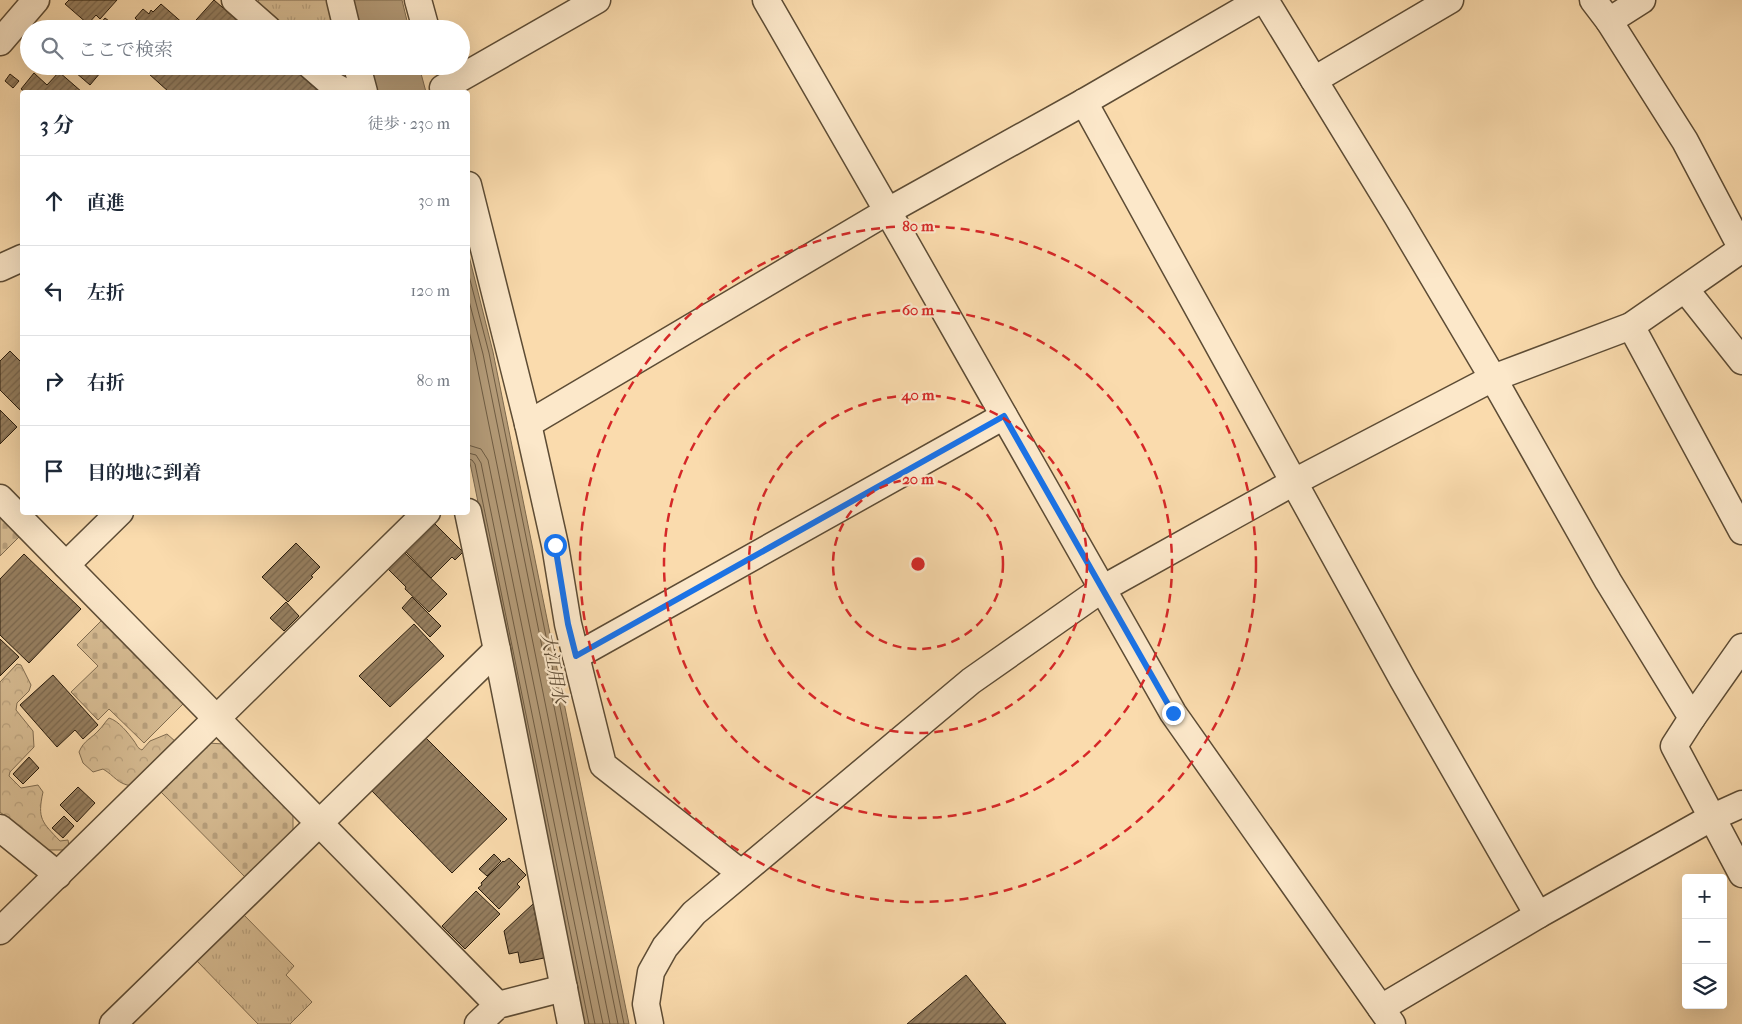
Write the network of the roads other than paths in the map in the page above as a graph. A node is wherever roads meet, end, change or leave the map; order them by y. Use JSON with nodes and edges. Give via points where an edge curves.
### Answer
{"nodes":[{"id":1,"x":36,"y":0,"type":"edge"},
{"id":2,"x":235,"y":0,"type":"edge"},
{"id":3,"x":340,"y":0,"type":"edge"},
{"id":4,"x":418,"y":0,"type":"edge"},
{"id":5,"x":598,"y":0,"type":"edge"},
{"id":6,"x":766,"y":0,"type":"edge"},
{"id":7,"x":1260,"y":0,"type":"edge"},
{"id":8,"x":1265,"y":0,"type":"edge"},
{"id":9,"x":1450,"y":0,"type":"edge"},
{"id":10,"x":1593,"y":0,"type":"edge"},
{"id":11,"x":1642,"y":0,"type":"edge"},
{"id":12,"x":258,"y":20,"type":"edge"},
{"id":13,"x":345,"y":20,"type":"edge"},
{"id":14,"x":424,"y":20,"type":"edge"},
{"id":15,"x":1609,"y":21,"type":"junction"},
{"id":16,"x":0,"y":42,"type":"edge"},
{"id":17,"x":470,"y":67,"type":"edge"},
{"id":18,"x":321,"y":75,"type":"edge"},
{"id":19,"x":359,"y":75,"type":"edge"},
{"id":20,"x":454,"y":75,"type":"edge"},
{"id":21,"x":1314,"y":80,"type":"junction"},
{"id":22,"x":441,"y":82,"type":"edge"},
{"id":23,"x":341,"y":90,"type":"edge"},
{"id":24,"x":363,"y":90,"type":"edge"},
{"id":25,"x":1084,"y":102,"type":"junction"},
{"id":26,"x":470,"y":193,"type":"edge"},
{"id":27,"x":888,"y":211,"type":"junction"},
{"id":28,"x":1742,"y":249,"type":"edge"},
{"id":29,"x":20,"y":259,"type":"edge"},
{"id":30,"x":0,"y":268,"type":"edge"},
{"id":31,"x":1685,"y":288,"type":"junction"},
{"id":32,"x":1631,"y":326,"type":"junction"},
{"id":33,"x":1742,"y":361,"type":"edge"},
{"id":34,"x":1493,"y":378,"type":"junction"},
{"id":35,"x":1004,"y":416,"type":"junction"},
{"id":36,"x":528,"y":424,"type":"junction"},
{"id":37,"x":1294,"y":482,"type":"junction"},
{"id":38,"x":0,"y":498,"type":"edge"},
{"id":39,"x":117,"y":515,"type":"edge"},
{"id":40,"x":424,"y":515,"type":"edge"},
{"id":41,"x":469,"y":515,"type":"edge"},
{"id":42,"x":1742,"y":532,"type":"edge"},
{"id":43,"x":66,"y":565,"type":"junction"},
{"id":44,"x":1102,"y":590,"type":"junction"},
{"id":45,"x":1742,"y":647,"type":"edge"},
{"id":46,"x":497,"y":650,"type":"junction"},
{"id":47,"x":576,"y":656,"type":"junction"},
{"id":48,"x":216,"y":718,"type":"junction"},
{"id":49,"x":1692,"y":718,"type":"junction"},
{"id":50,"x":1742,"y":804,"type":"edge"},
{"id":51,"x":1711,"y":818,"type":"junction"},
{"id":52,"x":320,"y":823,"type":"junction"},
{"id":53,"x":0,"y":828,"type":"edge"},
{"id":54,"x":741,"y":873,"type":"junction"},
{"id":55,"x":58,"y":874,"type":"junction"},
{"id":56,"x":1742,"y":874,"type":"edge"},
{"id":57,"x":1538,"y":915,"type":"junction"},
{"id":58,"x":0,"y":931,"type":"edge"},
{"id":59,"x":564,"y":988,"type":"junction"},
{"id":60,"x":498,"y":1005,"type":"junction"},
{"id":61,"x":1387,"y":1016,"type":"edge"},
{"id":62,"x":113,"y":1024,"type":"edge"},
{"id":63,"x":478,"y":1024,"type":"edge"},
{"id":64,"x":572,"y":1024,"type":"edge"},
{"id":65,"x":650,"y":1024,"type":"edge"}],
"edges":[{"from":1,"to":16,"type":"street"},
{"from":2,"to":12,"type":"street"},
{"from":3,"to":13,"type":"street"},
{"from":4,"to":14,"type":"street"},
{"from":5,"to":17,"type":"street"},
{"from":6,"to":27,"type":"street"},
{"from":7,"to":25,"type":"street"},
{"from":8,"to":21,"type":"street"},
{"from":9,"to":21,"type":"street"},
{"from":10,"to":15,"type":"street"},
{"from":11,"to":15,"type":"street"},
{"from":15,"to":28,"type":"street","via":[[1685,141]]},
{"from":18,"to":23,"type":"street"},
{"from":19,"to":24,"type":"street"},
{"from":20,"to":22,"type":"street"},
{"from":21,"to":34,"type":"street"},
{"from":25,"to":27,"type":"street"},
{"from":25,"to":37,"type":"street"},
{"from":26,"to":36,"type":"street"},
{"from":27,"to":35,"type":"street"},
{"from":27,"to":36,"type":"street"},
{"from":28,"to":31,"type":"street"},
{"from":29,"to":30,"type":"street"},
{"from":31,"to":32,"type":"street"},
{"from":31,"to":33,"type":"street"},
{"from":32,"to":34,"type":"street"},
{"from":32,"to":42,"type":"street"},
{"from":34,"to":37,"type":"street"},
{"from":34,"to":49,"type":"street","via":[[1608,581]]},
{"from":35,"to":44,"type":"street"},
{"from":35,"to":47,"type":"street"},
{"from":36,"to":47,"type":"street"},
{"from":37,"to":44,"type":"street"},
{"from":37,"to":57,"type":"street","via":[[1402,680]]},
{"from":38,"to":43,"type":"street"},
{"from":39,"to":43,"type":"street"},
{"from":40,"to":48,"type":"street"},
{"from":41,"to":46,"type":"street"},
{"from":43,"to":48,"type":"street"},
{"from":44,"to":54,"type":"street","via":[[971,681]]},
{"from":44,"to":61,"type":"street","via":[[1173,713]]},
{"from":45,"to":49,"type":"street"},
{"from":46,"to":52,"type":"street"},
{"from":46,"to":59,"type":"street"},
{"from":47,"to":54,"type":"street","via":[[603,765]]},
{"from":48,"to":52,"type":"street"},
{"from":48,"to":55,"type":"street"},
{"from":49,"to":51,"type":"street","via":[[1674,746]]},
{"from":50,"to":51,"type":"street"},
{"from":51,"to":56,"type":"street"},
{"from":51,"to":57,"type":"street"},
{"from":52,"to":60,"type":"street"},
{"from":52,"to":62,"type":"street"},
{"from":53,"to":55,"type":"street"},
{"from":54,"to":65,"type":"street","via":[[694,913],[665,947],[651,972],[646,1004]]},
{"from":55,"to":58,"type":"street"},
{"from":57,"to":61,"type":"street"},
{"from":59,"to":60,"type":"street"},
{"from":59,"to":64,"type":"street"},
{"from":60,"to":63,"type":"street"}]}
